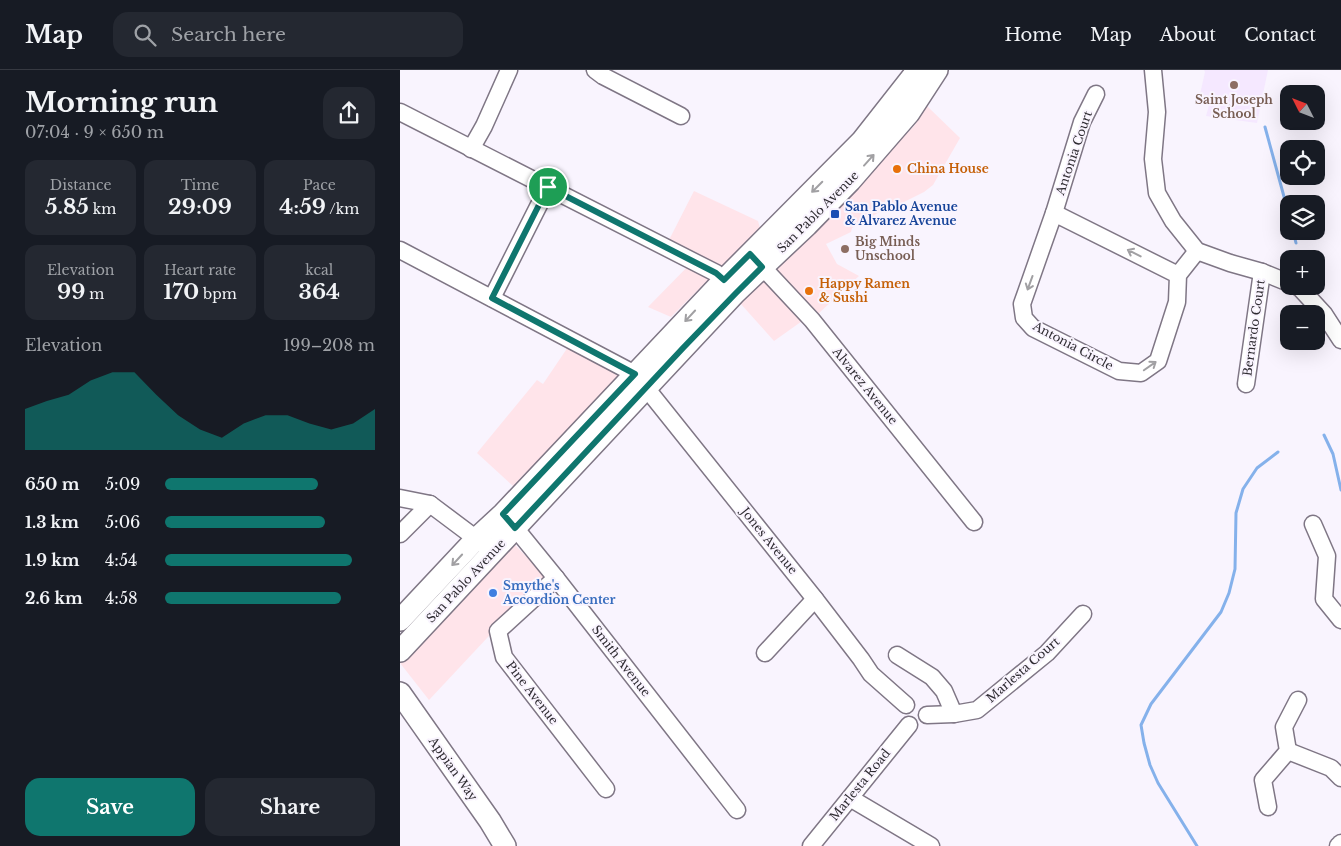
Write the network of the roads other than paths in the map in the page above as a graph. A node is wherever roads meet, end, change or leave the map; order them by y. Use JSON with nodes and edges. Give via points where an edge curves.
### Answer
{"nodes":[{"id":1,"x":509,"y":70,"type":"edge"},
{"id":2,"x":595,"y":70,"type":"edge"},
{"id":3,"x":916,"y":70,"type":"edge"},
{"id":4,"x":937,"y":70,"type":"edge"},
{"id":5,"x":1153,"y":70,"type":"edge"},
{"id":6,"x":1096,"y":94,"type":"dead end"},
{"id":7,"x":400,"y":112,"type":"edge"},
{"id":8,"x":681,"y":116,"type":"dead end"},
{"id":9,"x":471,"y":149,"type":"junction"},
{"id":10,"x":548,"y":187,"type":"junction"},
{"id":11,"x":1054,"y":213,"type":"junction"},
{"id":12,"x":400,"y":250,"type":"edge"},
{"id":13,"x":1196,"y":251,"type":"junction"},
{"id":14,"x":756,"y":260,"type":"junction"},
{"id":15,"x":1262,"y":272,"type":"junction"},
{"id":16,"x":1178,"y":275,"type":"junction"},
{"id":17,"x":1280,"y":279,"type":"edge"},
{"id":18,"x":730,"y":287,"type":"junction"},
{"id":19,"x":1306,"y":295,"type":"edge"},
{"id":20,"x":492,"y":298,"type":"junction"},
{"id":21,"x":1341,"y":340,"type":"edge"},
{"id":22,"x":640,"y":381,"type":"junction"},
{"id":23,"x":1246,"y":384,"type":"dead end"},
{"id":24,"x":400,"y":498,"type":"edge"},
{"id":25,"x":430,"y":504,"type":"junction"},
{"id":26,"x":509,"y":521,"type":"junction"},
{"id":27,"x":974,"y":522,"type":"dead end"},
{"id":28,"x":1313,"y":524,"type":"dead end"},
{"id":29,"x":400,"y":534,"type":"edge"},
{"id":30,"x":485,"y":545,"type":"junction"},
{"id":31,"x":556,"y":578,"type":"junction"},
{"id":32,"x":815,"y":599,"type":"junction"},
{"id":33,"x":1082,"y":614,"type":"dead end"},
{"id":34,"x":400,"y":620,"type":"edge"},
{"id":35,"x":1341,"y":620,"type":"edge"},
{"id":36,"x":400,"y":650,"type":"edge"},
{"id":37,"x":765,"y":653,"type":"dead end"},
{"id":38,"x":896,"y":655,"type":"dead end"},
{"id":39,"x":400,"y":693,"type":"edge"},
{"id":40,"x":1298,"y":700,"type":"dead end"},
{"id":41,"x":906,"y":705,"type":"junction"},
{"id":42,"x":400,"y":709,"type":"edge"},
{"id":43,"x":954,"y":714,"type":"junction"},
{"id":44,"x":927,"y":715,"type":"junction"},
{"id":45,"x":419,"y":720,"type":"junction"},
{"id":46,"x":909,"y":724,"type":"junction"},
{"id":47,"x":1288,"y":751,"type":"junction"},
{"id":48,"x":1338,"y":769,"type":"edge"},
{"id":49,"x":606,"y":788,"type":"dead end"},
{"id":50,"x":850,"y":798,"type":"junction"},
{"id":51,"x":1268,"y":807,"type":"dead end"},
{"id":52,"x":737,"y":810,"type":"dead end"},
{"id":53,"x":1341,"y":843,"type":"edge"},
{"id":54,"x":505,"y":846,"type":"edge"},
{"id":55,"x":811,"y":846,"type":"edge"},
{"id":56,"x":931,"y":846,"type":"edge"},
{"id":57,"x":1338,"y":846,"type":"edge"}],
"edges":[{"from":1,"to":9,"type":"street"},
{"from":2,"to":8,"type":"street"},
{"from":3,"to":14,"type":"main road","name":"San Pablo Avenue","one_way":true,"via":[[862,141]]},
{"from":14,"to":4,"type":"main road","name":"San Pablo Avenue","one_way":true,"via":[[807,225],[909,113]]},
{"from":5,"to":13,"type":"street","via":[[1157,112],[1153,159],[1157,193]]},
{"from":6,"to":11,"type":"street","name":"Antonia Court","via":[[1082,122]]},
{"from":7,"to":9,"type":"street"},
{"from":9,"to":10,"type":"street"},
{"from":10,"to":18,"type":"street","via":[[716,273]]},
{"from":10,"to":20,"type":"street"},
{"from":16,"to":11,"type":"street","one_way":true},
{"from":11,"to":16,"type":"street","name":"Antonia Circle","one_way":true,"via":[[1022,304],[1024,318],[1034,328],[1119,371],[1140,373],[1158,361],[1177,302]]},
{"from":12,"to":20,"type":"street"},
{"from":13,"to":15,"type":"street"},
{"from":13,"to":16,"type":"street"},
{"from":14,"to":18,"type":"main road","name":"San Pablo Avenue"},
{"from":14,"to":27,"type":"street","name":"Alvarez Avenue","via":[[812,320]]},
{"from":15,"to":17,"type":"street"},
{"from":15,"to":23,"type":"street","name":"Bernardo Court"},
{"from":18,"to":22,"type":"main road","name":"San Pablo Avenue"},
{"from":19,"to":21,"type":"street"},
{"from":20,"to":22,"type":"street"},
{"from":22,"to":26,"type":"main road","name":"San Pablo Avenue"},
{"from":22,"to":32,"type":"street","name":"Jones Avenue"},
{"from":24,"to":25,"type":"street"},
{"from":25,"to":29,"type":"street"},
{"from":25,"to":30,"type":"street"},
{"from":26,"to":30,"type":"main road","name":"San Pablo Avenue"},
{"from":26,"to":31,"type":"street","name":"Smith Avenue"},
{"from":28,"to":35,"type":"street","via":[[1327,556],[1324,599]]},
{"from":30,"to":34,"type":"main road","name":"San Pablo Avenue","one_way":true},
{"from":30,"to":36,"type":"main road","name":"San Pablo Avenue"},
{"from":31,"to":49,"type":"street","name":"Pine Avenue","via":[[498,631],[504,657]]},
{"from":31,"to":52,"type":"street","name":"Smith Avenue"},
{"from":32,"to":37,"type":"street"},
{"from":32,"to":41,"type":"street","name":"Jones Avenue","via":[[871,674]]},
{"from":33,"to":43,"type":"street","name":"Marlesta Court","via":[[1047,653],[977,710]]},
{"from":38,"to":43,"type":"street","via":[[932,677],[944,691]]},
{"from":39,"to":45,"type":"main road","name":"Appian Way"},
{"from":40,"to":47,"type":"street","via":[[1284,727]]},
{"from":41,"to":44,"type":"street","via":[[919,702]]},
{"from":41,"to":46,"type":"street","via":[[902,716]]},
{"from":42,"to":45,"type":"main road"},
{"from":43,"to":44,"type":"street","name":"Marlesta Court"},
{"from":44,"to":46,"type":"street","via":[[920,724]]},
{"from":45,"to":54,"type":"main road","name":"Appian Way"},
{"from":46,"to":50,"type":"street","name":"Marlesta Road"},
{"from":47,"to":48,"type":"street"},
{"from":47,"to":51,"type":"street","via":[[1263,780]]},
{"from":50,"to":55,"type":"street","name":"Marlesta Road"},
{"from":50,"to":56,"type":"street"},
{"from":53,"to":57,"type":"street"}]}
